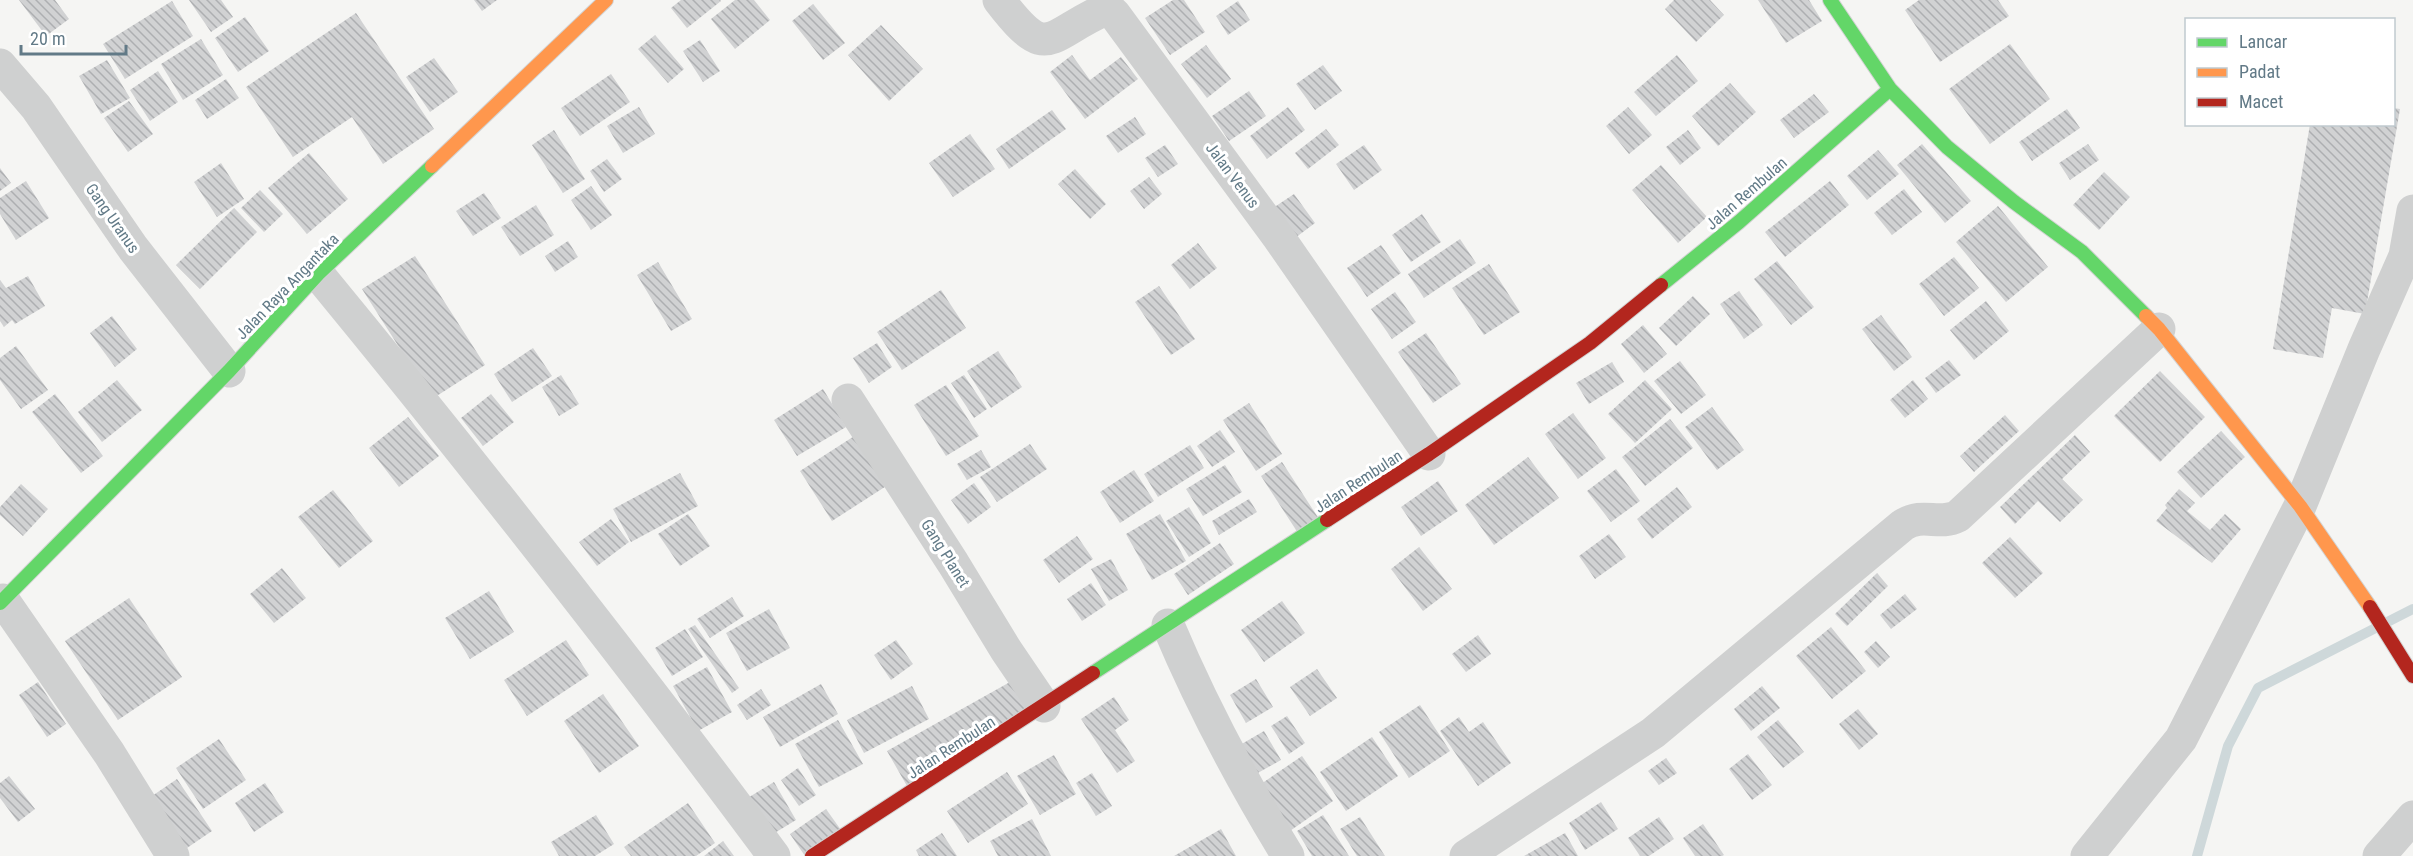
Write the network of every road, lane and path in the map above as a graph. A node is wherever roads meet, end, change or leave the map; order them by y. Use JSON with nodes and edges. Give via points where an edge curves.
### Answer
{"nodes":[{"id":1,"x":606,"y":0,"type":"edge"},
{"id":2,"x":999,"y":0,"type":"edge"},
{"id":3,"x":1830,"y":0,"type":"edge"},
{"id":4,"x":0,"y":65,"type":"edge"},
{"id":5,"x":1890,"y":89,"type":"junction"},
{"id":6,"x":2413,"y":211,"type":"edge"},
{"id":7,"x":318,"y":274,"type":"junction"},
{"id":8,"x":2159,"y":329,"type":"junction"},
{"id":9,"x":229,"y":371,"type":"junction"},
{"id":10,"x":848,"y":400,"type":"dead end"},
{"id":11,"x":1429,"y":454,"type":"junction"},
{"id":12,"x":2300,"y":506,"type":"junction"},
{"id":13,"x":2,"y":602,"type":"edge"},
{"id":14,"x":1168,"y":625,"type":"junction"},
{"id":15,"x":2413,"y":676,"type":"edge"},
{"id":16,"x":1044,"y":706,"type":"junction"},
{"id":17,"x":2413,"y":817,"type":"edge"},
{"id":18,"x":173,"y":856,"type":"edge"},
{"id":19,"x":774,"y":856,"type":"edge"},
{"id":20,"x":812,"y":856,"type":"edge"},
{"id":21,"x":1288,"y":856,"type":"edge"},
{"id":22,"x":1467,"y":856,"type":"edge"},
{"id":23,"x":2087,"y":856,"type":"edge"},
{"id":24,"x":2379,"y":856,"type":"edge"}],
"edges":[{"from":1,"to":7,"type":"main road","name":"Jalan Raya Angantaka"},
{"from":2,"to":11,"type":"street","name":"Jalan Venus","via":[[1022,29],[1039,39],[1054,38],[1104,10],[1115,15],[1280,238]]},
{"from":3,"to":5,"type":"main road"},
{"from":4,"to":9,"type":"street","name":"Gang Uranus","via":[[36,106],[133,248]]},
{"from":5,"to":8,"type":"main road","via":[[1947,147],[2082,252]]},
{"from":5,"to":11,"type":"main road","name":"Jalan Rembulan","via":[[1739,222],[1590,343]]},
{"from":6,"to":12,"type":"street","via":[[2405,256]]},
{"from":7,"to":9,"type":"main road","name":"Jalan Raya Angantaka"},
{"from":7,"to":19,"type":"street","via":[[475,465]]},
{"from":8,"to":12,"type":"main road"},
{"from":8,"to":22,"type":"street","via":[[1958,516],[1945,520],[1916,518],[1903,525],[1653,733]]},
{"from":9,"to":13,"type":"main road","name":"Jalan Raya Angantaka"},
{"from":10,"to":16,"type":"street","name":"Gang Planet"},
{"from":11,"to":14,"type":"main road","name":"Jalan Rembulan"},
{"from":12,"to":15,"type":"main road"},
{"from":12,"to":23,"type":"street","via":[[2181,739]]},
{"from":13,"to":18,"type":"street","via":[[109,753]]},
{"from":14,"to":16,"type":"main road","name":"Jalan Rembulan"},
{"from":14,"to":21,"type":"street","via":[[1226,751]]},
{"from":16,"to":20,"type":"main road","name":"Jalan Rembulan"},
{"from":17,"to":24,"type":"street"}]}
